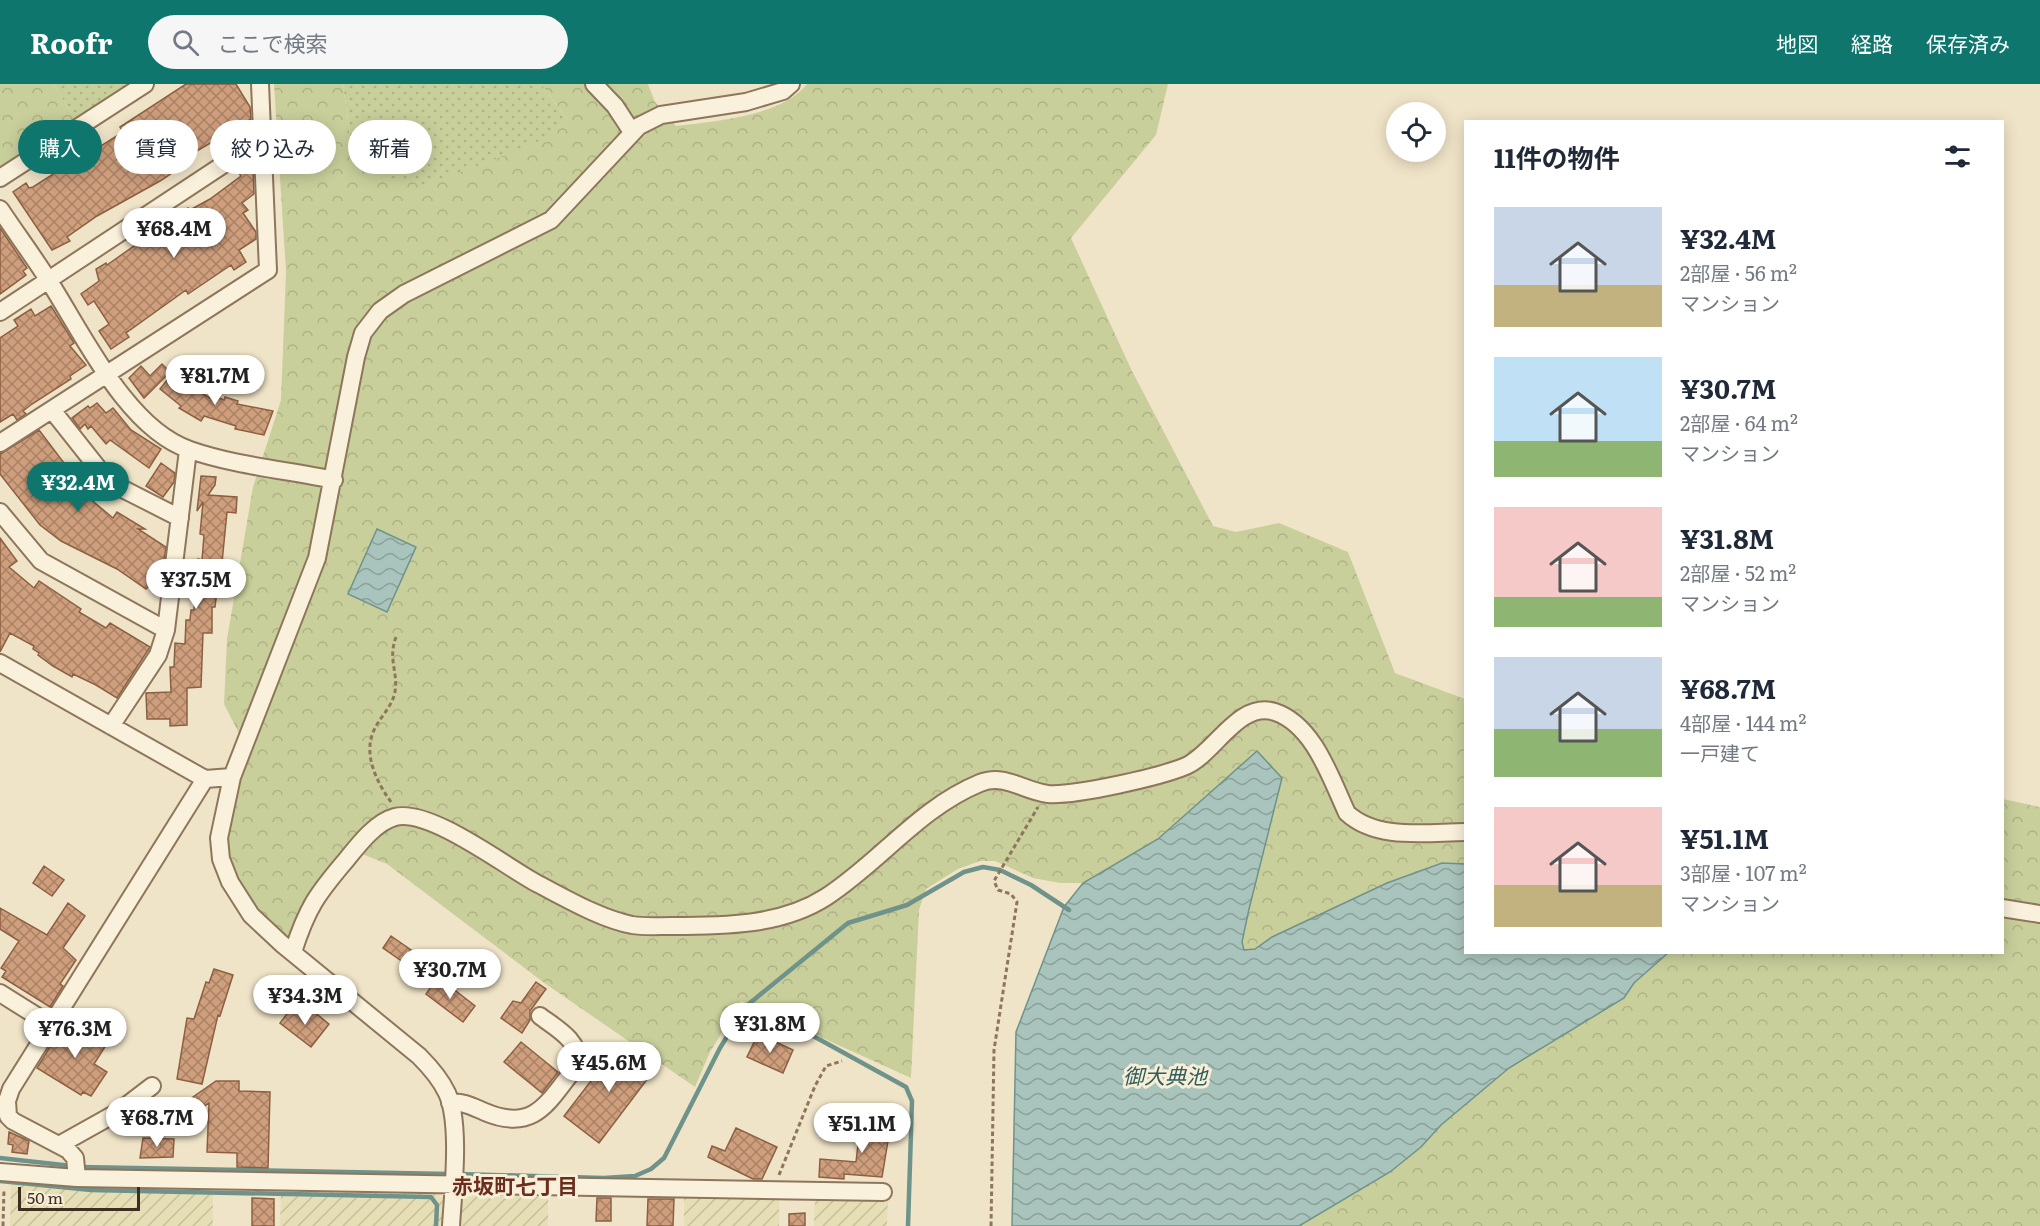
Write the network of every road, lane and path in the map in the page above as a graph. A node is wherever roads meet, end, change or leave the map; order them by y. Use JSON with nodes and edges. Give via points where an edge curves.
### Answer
{"nodes":[{"id":1,"x":145,"y":84,"type":"edge"},
{"id":2,"x":260,"y":84,"type":"edge"},
{"id":3,"x":594,"y":84,"type":"edge"},
{"id":4,"x":791,"y":84,"type":"edge"},
{"id":5,"x":261,"y":120,"type":"edge"},
{"id":6,"x":632,"y":132,"type":"junction"},
{"id":7,"x":210,"y":173,"type":"edge"},
{"id":8,"x":264,"y":174,"type":"edge"},
{"id":9,"x":0,"y":178,"type":"edge"},
{"id":10,"x":0,"y":209,"type":"edge"},
{"id":11,"x":49,"y":280,"type":"junction"},
{"id":12,"x":0,"y":312,"type":"edge"},
{"id":13,"x":107,"y":374,"type":"junction"},
{"id":14,"x":52,"y":410,"type":"junction"},
{"id":15,"x":0,"y":443,"type":"edge"},
{"id":16,"x":188,"y":450,"type":"junction"},
{"id":17,"x":334,"y":480,"type":"junction"},
{"id":18,"x":0,"y":512,"type":"edge"},
{"id":19,"x":180,"y":518,"type":"junction"},
{"id":20,"x":166,"y":630,"type":"junction"},
{"id":21,"x":396,"y":638,"type":"dead end"},
{"id":22,"x":0,"y":663,"type":"edge"},
{"id":23,"x":111,"y":726,"type":"junction"},
{"id":24,"x":232,"y":777,"type":"junction"},
{"id":25,"x":205,"y":779,"type":"junction"},
{"id":26,"x":1042,"y":792,"type":"junction"},
{"id":27,"x":403,"y":817,"type":"junction"},
{"id":28,"x":1464,"y":832,"type":"edge"},
{"id":29,"x":2004,"y":908,"type":"edge"},
{"id":30,"x":2040,"y":914,"type":"edge"},
{"id":31,"x":293,"y":952,"type":"junction"},
{"id":32,"x":0,"y":993,"type":"edge"},
{"id":33,"x":540,"y":1016,"type":"dead end"},
{"id":34,"x":51,"y":1025,"type":"junction"},
{"id":35,"x":842,"y":1061,"type":"dead end"},
{"id":36,"x":152,"y":1086,"type":"dead end"},
{"id":37,"x":450,"y":1104,"type":"junction"},
{"id":38,"x":59,"y":1145,"type":"junction"},
{"id":39,"x":76,"y":1169,"type":"junction"},
{"id":40,"x":2,"y":1172,"type":"edge"},
{"id":41,"x":453,"y":1177,"type":"junction"},
{"id":42,"x":773,"y":1191,"type":"junction"},
{"id":43,"x":883,"y":1192,"type":"dead end"},
{"id":44,"x":3,"y":1226,"type":"edge"},
{"id":45,"x":451,"y":1226,"type":"edge"},
{"id":46,"x":991,"y":1226,"type":"edge"}],
"edges":[{"from":1,"to":9,"type":"street"},
{"from":2,"to":5,"type":"street"},
{"from":3,"to":6,"type":"street"},
{"from":4,"to":6,"type":"street","via":[[783,91],[746,102],[662,115]]},
{"from":6,"to":17,"type":"street","via":[[551,220],[404,294],[380,311],[363,333],[356,357]]},
{"from":7,"to":11,"type":"street"},
{"from":8,"to":13,"type":"street","via":[[268,270]]},
{"from":10,"to":11,"type":"street"},
{"from":11,"to":12,"type":"street"},
{"from":11,"to":13,"type":"street"},
{"from":13,"to":14,"type":"street"},
{"from":13,"to":16,"type":"street","via":[[132,409]]},
{"from":14,"to":15,"type":"street"},
{"from":14,"to":19,"type":"street","via":[[109,482]]},
{"from":16,"to":17,"type":"street"},
{"from":16,"to":19,"type":"street"},
{"from":17,"to":24,"type":"street","via":[[317,558]]},
{"from":18,"to":20,"type":"street","via":[[40,561]]},
{"from":19,"to":20,"type":"street"},
{"from":20,"to":23,"type":"street","via":[[158,655]]},
{"from":21,"to":27,"type":"path","via":[[390,651],[396,682],[393,698],[375,728],[370,750],[377,780]]},
{"from":22,"to":23,"type":"street"},
{"from":23,"to":25,"type":"street"},
{"from":24,"to":25,"type":"street"},
{"from":24,"to":31,"type":"street","via":[[219,838],[221,859],[251,915]]},
{"from":25,"to":34,"type":"street"},
{"from":26,"to":27,"type":"street","via":[[1002,779],[984,782],[949,798],[826,897],[794,914],[708,926],[634,926],[614,920],[538,884],[434,823]]},
{"from":26,"to":28,"type":"street","via":[[1097,788],[1174,771],[1203,756],[1242,717],[1252,711],[1272,710],[1308,736],[1347,813],[1357,822],[1396,832]]},
{"from":26,"to":46,"type":"path","via":[[1040,804],[994,881],[998,890],[1011,894],[1017,902],[994,1050]]},
{"from":27,"to":31,"type":"street","via":[[378,827],[330,878],[306,913]]},
{"from":29,"to":30,"type":"street"},
{"from":31,"to":37,"type":"street","via":[[419,1056],[435,1072]]},
{"from":32,"to":34,"type":"street"},
{"from":33,"to":37,"type":"street","via":[[573,1041],[579,1063],[532,1116],[502,1119],[459,1102]]},
{"from":34,"to":38,"type":"street","via":[[11,1089],[7,1110],[8,1116],[20,1126]]},
{"from":35,"to":42,"type":"path","via":[[826,1066],[815,1086]]},
{"from":36,"to":38,"type":"street","via":[[118,1112]]},
{"from":37,"to":41,"type":"street"},
{"from":38,"to":39,"type":"street"},
{"from":39,"to":40,"type":"street"},
{"from":39,"to":41,"type":"street"},
{"from":40,"to":44,"type":"path"},
{"from":41,"to":42,"type":"street"},
{"from":41,"to":45,"type":"street"},
{"from":42,"to":43,"type":"street"}]}
